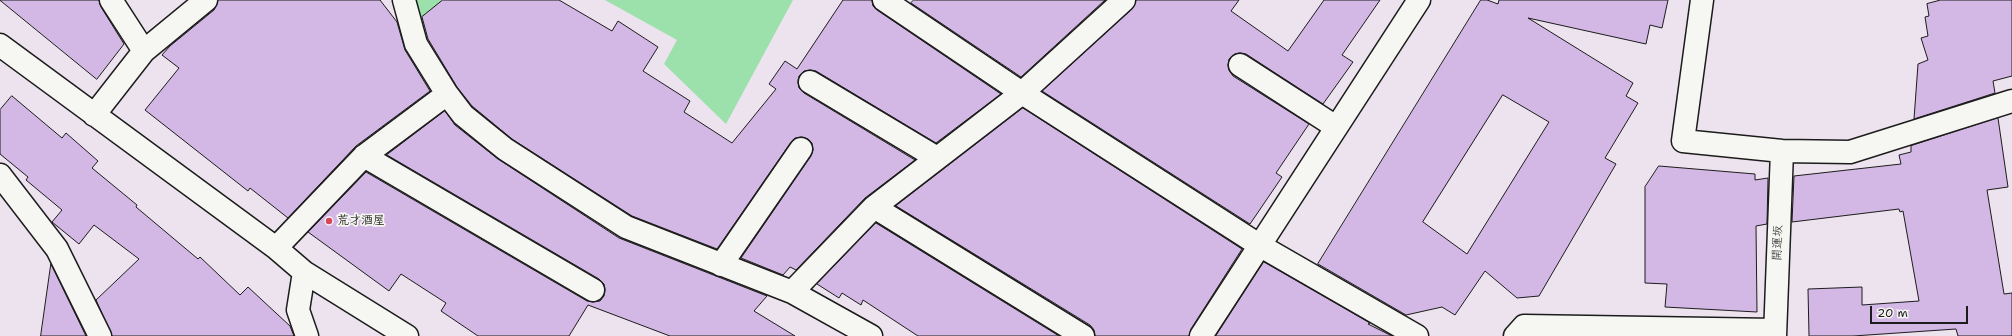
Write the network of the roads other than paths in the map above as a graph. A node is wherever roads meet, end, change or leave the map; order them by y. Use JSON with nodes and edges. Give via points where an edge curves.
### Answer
{"nodes":[{"id":1,"x":111,"y":0,"type":"edge"},
{"id":2,"x":206,"y":0,"type":"edge"},
{"id":3,"x":404,"y":0,"type":"edge"},
{"id":4,"x":884,"y":0,"type":"edge"},
{"id":5,"x":1124,"y":0,"type":"edge"},
{"id":6,"x":1419,"y":0,"type":"edge"},
{"id":7,"x":1702,"y":0,"type":"edge"},
{"id":8,"x":0,"y":45,"type":"edge"},
{"id":9,"x":144,"y":51,"type":"junction"},
{"id":10,"x":1240,"y":65,"type":"dead end"},
{"id":11,"x":810,"y":82,"type":"dead end"},
{"id":12,"x":1022,"y":93,"type":"junction"},
{"id":13,"x":447,"y":94,"type":"junction"},
{"id":14,"x":2012,"y":101,"type":"edge"},
{"id":15,"x":94,"y":115,"type":"junction"},
{"id":16,"x":1336,"y":127,"type":"junction"},
{"id":17,"x":800,"y":149,"type":"dead end"},
{"id":18,"x":1782,"y":150,"type":"junction"},
{"id":19,"x":364,"y":156,"type":"junction"},
{"id":20,"x":937,"y":158,"type":"junction"},
{"id":21,"x":0,"y":175,"type":"edge"},
{"id":22,"x":874,"y":208,"type":"junction"},
{"id":23,"x":1259,"y":245,"type":"junction"},
{"id":24,"x":276,"y":248,"type":"junction"},
{"id":25,"x":721,"y":265,"type":"junction"},
{"id":26,"x":304,"y":272,"type":"junction"},
{"id":27,"x":593,"y":290,"type":"dead end"},
{"id":28,"x":792,"y":292,"type":"junction"},
{"id":29,"x":1775,"y":333,"type":"edge"},
{"id":30,"x":100,"y":336,"type":"edge"},
{"id":31,"x":307,"y":336,"type":"edge"},
{"id":32,"x":407,"y":336,"type":"edge"},
{"id":33,"x":872,"y":336,"type":"edge"},
{"id":34,"x":1083,"y":336,"type":"edge"},
{"id":35,"x":1201,"y":336,"type":"edge"},
{"id":36,"x":1417,"y":336,"type":"edge"},
{"id":37,"x":1515,"y":336,"type":"edge"}],
"edges":[{"from":1,"to":9,"type":"street"},
{"from":2,"to":9,"type":"street"},
{"from":3,"to":13,"type":"street","via":[[416,44]]},
{"from":4,"to":12,"type":"street"},
{"from":5,"to":12,"type":"street"},
{"from":6,"to":16,"type":"street"},
{"from":7,"to":18,"type":"street","via":[[1683,141]]},
{"from":8,"to":15,"type":"street"},
{"from":9,"to":15,"type":"street"},
{"from":10,"to":16,"type":"street"},
{"from":11,"to":20,"type":"street"},
{"from":12,"to":20,"type":"street"},
{"from":12,"to":23,"type":"street"},
{"from":13,"to":19,"type":"street"},
{"from":13,"to":25,"type":"street","via":[[463,115],[505,149],[626,227]]},
{"from":14,"to":18,"type":"street","via":[[1850,152]]},
{"from":15,"to":24,"type":"street"},
{"from":16,"to":23,"type":"street"},
{"from":17,"to":25,"type":"street"},
{"from":18,"to":29,"type":"street","name":"開運坂"},
{"from":19,"to":24,"type":"street"},
{"from":19,"to":27,"type":"street"},
{"from":20,"to":22,"type":"street"},
{"from":21,"to":30,"type":"street","via":[[57,249]]},
{"from":22,"to":28,"type":"street"},
{"from":22,"to":34,"type":"street"},
{"from":23,"to":35,"type":"street"},
{"from":23,"to":36,"type":"street"},
{"from":24,"to":26,"type":"street"},
{"from":25,"to":28,"type":"street"},
{"from":26,"to":31,"type":"street","via":[[298,310]]},
{"from":26,"to":32,"type":"street"},
{"from":28,"to":33,"type":"street"},
{"from":29,"to":37,"type":"street","via":[[1524,326]]}]}
